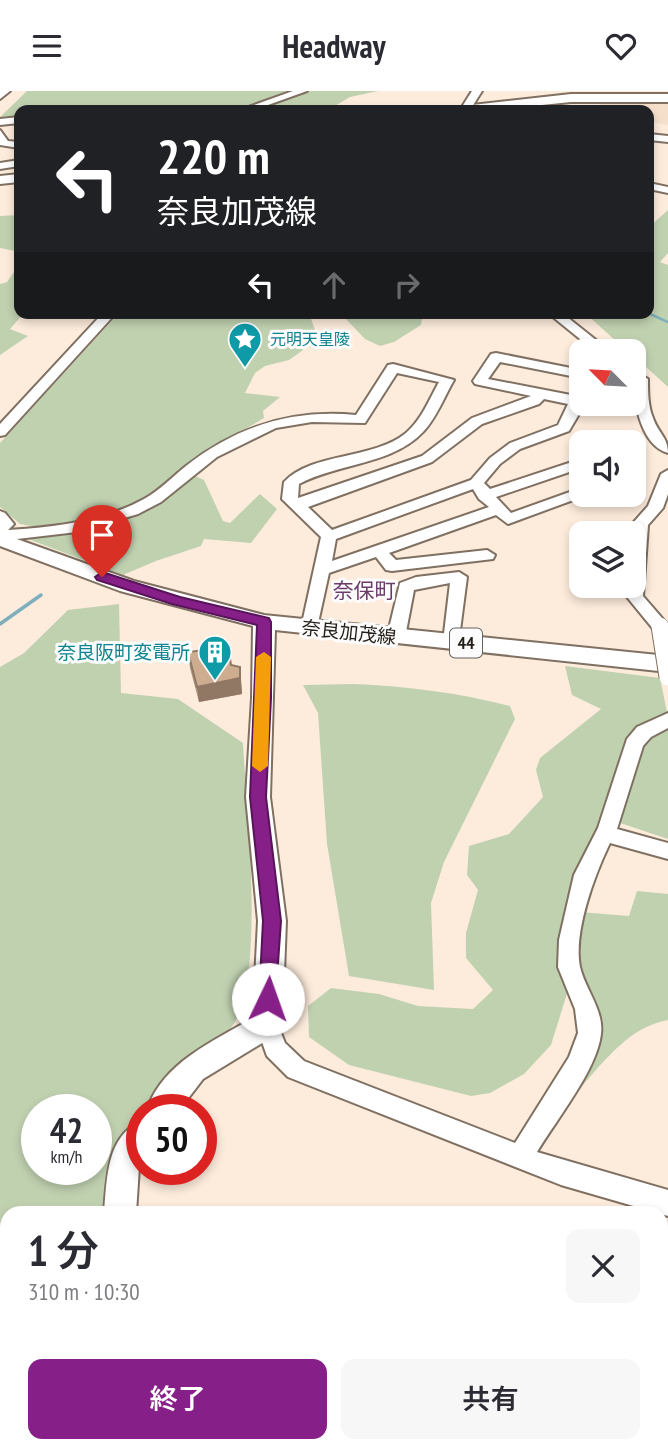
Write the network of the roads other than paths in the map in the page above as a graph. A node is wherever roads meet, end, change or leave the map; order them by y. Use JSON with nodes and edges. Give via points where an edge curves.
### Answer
{"nodes":[{"id":1,"x":5,"y":91,"type":"edge"},
{"id":2,"x":302,"y":91,"type":"edge"},
{"id":3,"x":0,"y":96,"type":"edge"},
{"id":4,"x":603,"y":97,"type":"junction"},
{"id":5,"x":668,"y":99,"type":"edge"},
{"id":6,"x":589,"y":101,"type":"dead end"},
{"id":7,"x":260,"y":105,"type":"edge"},
{"id":8,"x":550,"y":105,"type":"edge"},
{"id":9,"x":104,"y":319,"type":"edge"},
{"id":10,"x":562,"y":319,"type":"edge"},
{"id":11,"x":588,"y":339,"type":"edge"},
{"id":12,"x":569,"y":372,"type":"edge"},
{"id":13,"x":542,"y":394,"type":"junction"},
{"id":14,"x":569,"y":399,"type":"edge"},
{"id":15,"x":570,"y":417,"type":"edge"},
{"id":16,"x":643,"y":417,"type":"edge"},
{"id":17,"x":0,"y":432,"type":"edge"},
{"id":18,"x":668,"y":449,"type":"edge"},
{"id":19,"x":569,"y":466,"type":"edge"},
{"id":20,"x":668,"y":474,"type":"edge"},
{"id":21,"x":480,"y":490,"type":"junction"},
{"id":22,"x":569,"y":497,"type":"edge"},
{"id":23,"x":297,"y":506,"type":"junction"},
{"id":24,"x":499,"y":509,"type":"junction"},
{"id":25,"x":0,"y":516,"type":"edge"},
{"id":26,"x":0,"y":530,"type":"edge"},
{"id":27,"x":329,"y":536,"type":"junction"},
{"id":28,"x":0,"y":538,"type":"edge"},
{"id":29,"x":379,"y":551,"type":"junction"},
{"id":30,"x":487,"y":555,"type":"dead end"},
{"id":31,"x":320,"y":571,"type":"junction"},
{"id":32,"x":264,"y":622,"type":"junction"},
{"id":33,"x":310,"y":628,"type":"junction"},
{"id":34,"x":396,"y":637,"type":"junction"},
{"id":35,"x":452,"y":642,"type":"junction"},
{"id":36,"x":668,"y":664,"type":"edge"},
{"id":37,"x":668,"y":677,"type":"edge"},
{"id":38,"x":668,"y":720,"type":"edge"},
{"id":39,"x":605,"y":834,"type":"junction"},
{"id":40,"x":668,"y":851,"type":"edge"},
{"id":41,"x":267,"y":1025,"type":"junction"},
{"id":42,"x":173,"y":1094,"type":"edge"},
{"id":43,"x":520,"y":1157,"type":"junction"},
{"id":44,"x":126,"y":1165,"type":"edge"},
{"id":45,"x":668,"y":1203,"type":"edge"},
{"id":46,"x":121,"y":1206,"type":"edge"}],
"edges":[{"from":1,"to":3,"type":"street"},
{"from":2,"to":7,"type":"street"},
{"from":4,"to":5,"type":"main road"},
{"from":4,"to":6,"type":"street"},
{"from":4,"to":8,"type":"main road"},
{"from":9,"to":17,"type":"street"},
{"from":10,"to":11,"type":"street"},
{"from":12,"to":13,"type":"street","via":[[496,357],[480,381]]},
{"from":13,"to":14,"type":"street"},
{"from":13,"to":23,"type":"street","via":[[477,421],[427,459]]},
{"from":15,"to":21,"type":"street","via":[[564,428],[515,446],[495,461]]},
{"from":16,"to":18,"type":"street"},
{"from":19,"to":21,"type":"street"},
{"from":20,"to":37,"type":"street","bridge":true,"via":[[655,507],[640,524],[635,597],[660,626]]},
{"from":21,"to":24,"type":"street"},
{"from":21,"to":27,"type":"street"},
{"from":22,"to":24,"type":"street","via":[[508,519]]},
{"from":23,"to":27,"type":"street"},
{"from":23,"to":28,"type":"street","via":[[290,499],[292,482],[309,470],[398,445],[419,428],[447,380],[393,367],[360,420],[324,415],[268,423],[225,446],[131,511],[64,530]]},
{"from":24,"to":29,"type":"street"},
{"from":25,"to":26,"type":"street","via":[[6,524]]},
{"from":27,"to":31,"type":"street"},
{"from":28,"to":32,"type":"main road","name":"奈良加茂線","number":"44","via":[[127,586]]},
{"from":29,"to":30,"type":"street","via":[[392,566]]},
{"from":29,"to":31,"type":"street"},
{"from":31,"to":33,"type":"street"},
{"from":32,"to":33,"type":"main road","name":"奈良加茂線","number":"44"},
{"from":32,"to":41,"type":"main road","via":[[258,797],[272,921]]},
{"from":33,"to":34,"type":"main road","name":"奈良加茂線","number":"44"},
{"from":34,"to":35,"type":"main road","name":"奈良加茂線","number":"44"},
{"from":34,"to":35,"type":"street","via":[[406,587],[459,577]]},
{"from":35,"to":36,"type":"main road","name":"奈良加茂線","number":"44"},
{"from":38,"to":39,"type":"street","via":[[644,732],[634,744]]},
{"from":39,"to":40,"type":"street"},
{"from":39,"to":43,"type":"street","via":[[584,874],[570,940],[569,967],[590,1033],[579,1062]]},
{"from":41,"to":42,"type":"main road","via":[[192,1069]]},
{"from":41,"to":43,"type":"street","via":[[275,1049],[296,1069]]},
{"from":43,"to":45,"type":"street"},
{"from":44,"to":46,"type":"main road"}]}
